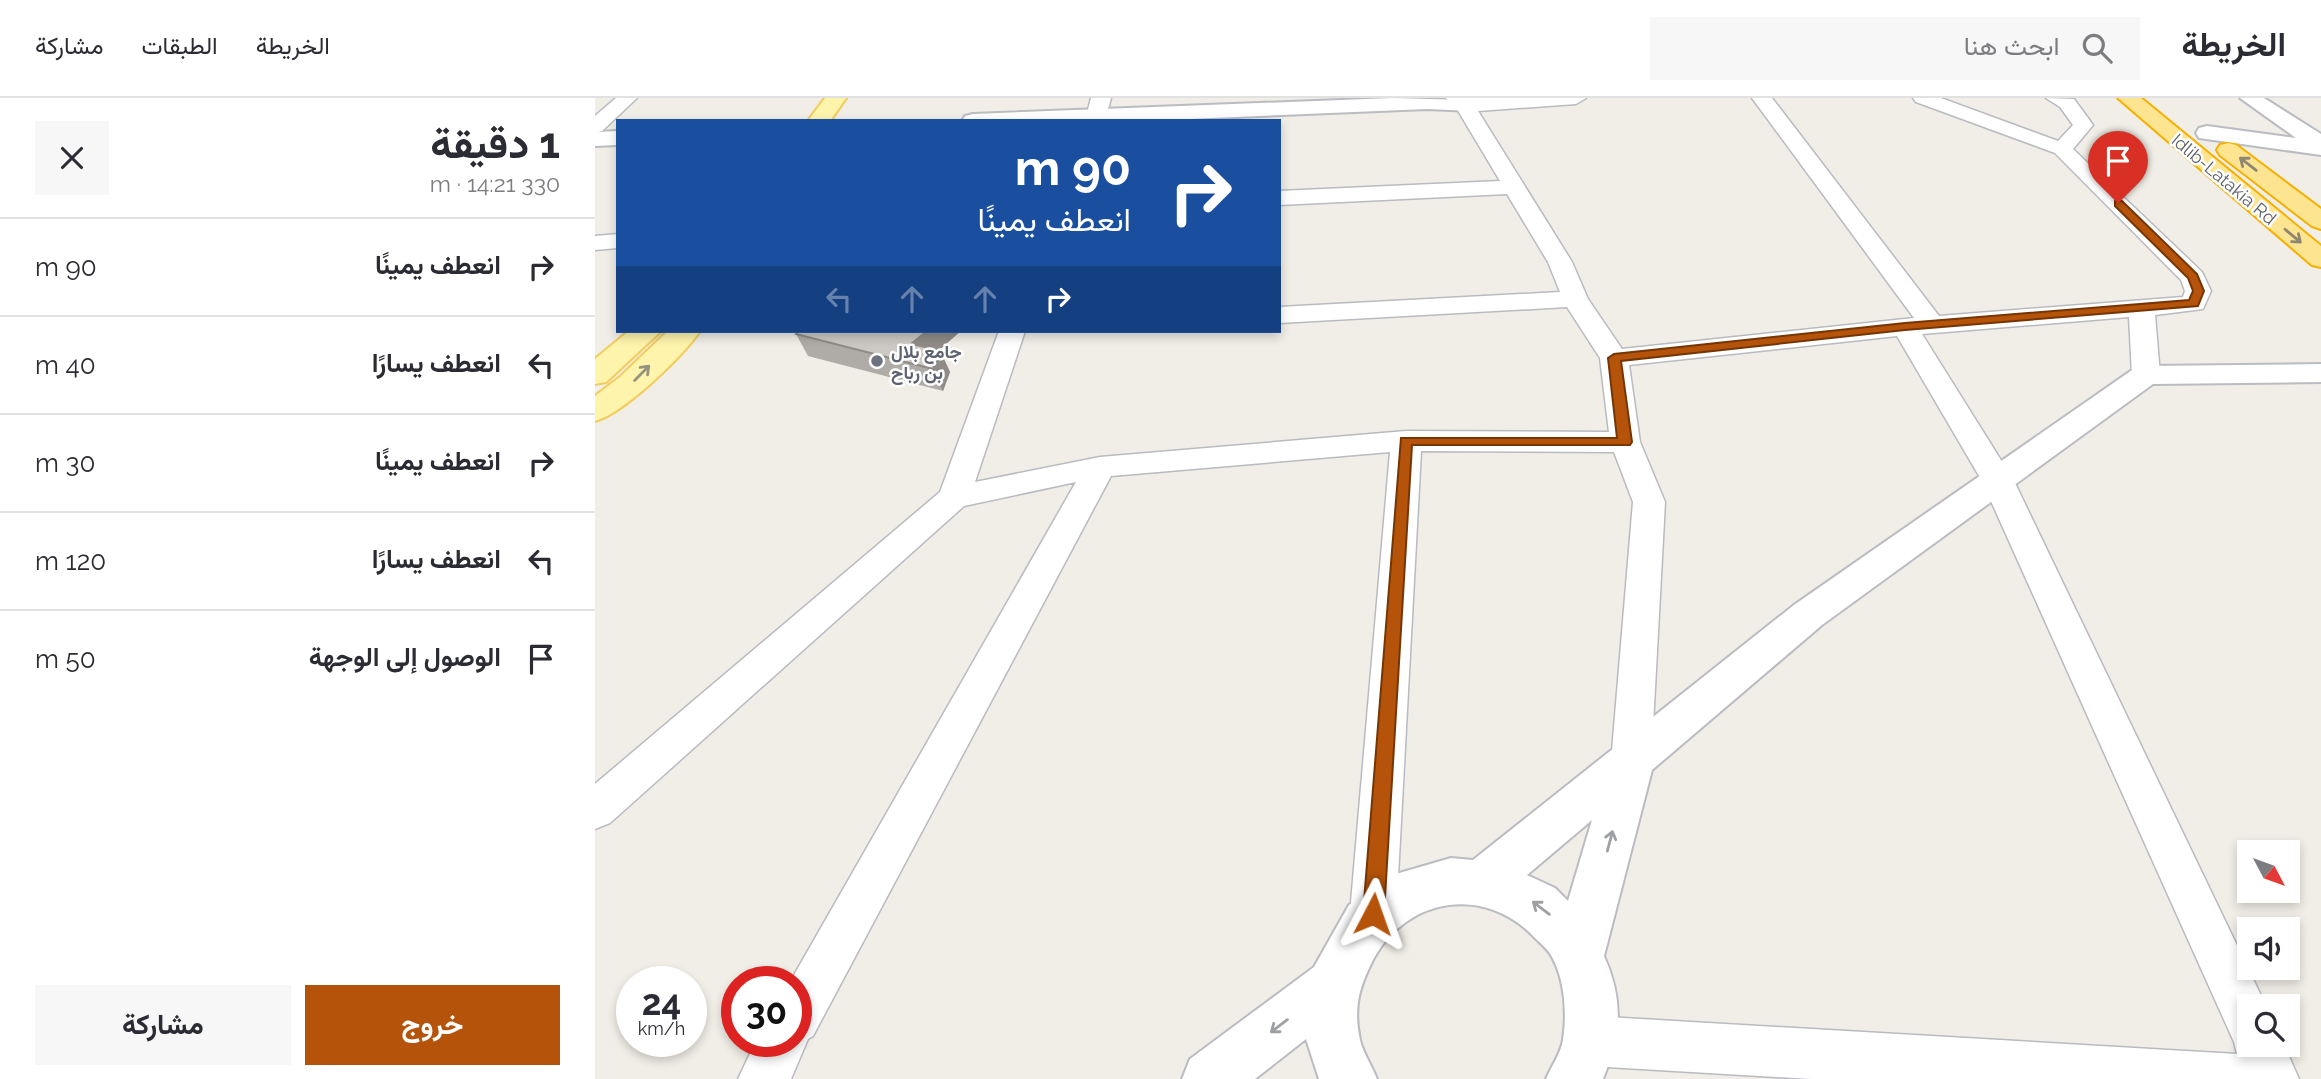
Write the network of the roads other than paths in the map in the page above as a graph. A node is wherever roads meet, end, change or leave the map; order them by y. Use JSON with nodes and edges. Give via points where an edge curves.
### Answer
{"nodes":[{"id":1,"x":627,"y":98,"type":"edge"},
{"id":2,"x":1576,"y":98,"type":"edge"},
{"id":3,"x":1762,"y":98,"type":"edge"},
{"id":4,"x":1923,"y":98,"type":"edge"},
{"id":5,"x":2056,"y":98,"type":"edge"},
{"id":6,"x":2128,"y":98,"type":"edge"},
{"id":7,"x":2251,"y":98,"type":"edge"},
{"id":8,"x":1461,"y":102,"type":"edge"},
{"id":9,"x":846,"y":108,"type":"edge"},
{"id":10,"x":1098,"y":111,"type":"edge"},
{"id":11,"x":2184,"y":115,"type":"edge"},
{"id":12,"x":823,"y":119,"type":"edge"},
{"id":13,"x":998,"y":119,"type":"edge"},
{"id":14,"x":1281,"y":120,"type":"edge"},
{"id":15,"x":595,"y":127,"type":"edge"},
{"id":16,"x":616,"y":138,"type":"edge"},
{"id":17,"x":595,"y":139,"type":"edge"},
{"id":18,"x":2321,"y":146,"type":"edge"},
{"id":19,"x":2063,"y":149,"type":"junction"},
{"id":20,"x":616,"y":154,"type":"edge"},
{"id":21,"x":595,"y":155,"type":"edge"},
{"id":22,"x":1515,"y":187,"type":"junction"},
{"id":23,"x":1281,"y":198,"type":"edge"},
{"id":24,"x":2321,"y":221,"type":"edge"},
{"id":25,"x":616,"y":241,"type":"edge"},
{"id":26,"x":595,"y":243,"type":"edge"},
{"id":27,"x":2321,"y":259,"type":"edge"},
{"id":28,"x":1575,"y":299,"type":"junction"},
{"id":29,"x":2142,"y":310,"type":"junction"},
{"id":30,"x":1281,"y":315,"type":"edge"},
{"id":31,"x":1918,"y":326,"type":"junction"},
{"id":32,"x":644,"y":333,"type":"edge"},
{"id":33,"x":683,"y":333,"type":"edge"},
{"id":34,"x":1011,"y":333,"type":"edge"},
{"id":35,"x":1614,"y":358,"type":"junction"},
{"id":36,"x":2321,"y":373,"type":"edge"},
{"id":37,"x":595,"y":375,"type":"edge"},
{"id":38,"x":2147,"y":375,"type":"junction"},
{"id":39,"x":595,"y":411,"type":"edge"},
{"id":40,"x":1406,"y":441,"type":"junction"},
{"id":41,"x":1625,"y":442,"type":"junction"},
{"id":42,"x":1100,"y":467,"type":"junction"},
{"id":43,"x":1998,"y":481,"type":"junction"},
{"id":44,"x":954,"y":497,"type":"junction"},
{"id":45,"x":1631,"y":762,"type":"junction"},
{"id":46,"x":595,"y":810,"type":"edge"},
{"id":47,"x":1483,"y":881,"type":"junction"},
{"id":48,"x":1373,"y":914,"type":"junction"},
{"id":49,"x":1579,"y":954,"type":"junction"},
{"id":50,"x":1333,"y":985,"type":"junction"},
{"id":51,"x":812,"y":990,"type":"edge"},
{"id":52,"x":2237,"y":998,"type":"edge"},
{"id":53,"x":775,"y":1057,"type":"edge"},
{"id":54,"x":2264,"y":1057,"type":"edge"},
{"id":55,"x":1582,"y":1060,"type":"edge"},
{"id":56,"x":763,"y":1079,"type":"edge"},
{"id":57,"x":1210,"y":1079,"type":"edge"},
{"id":58,"x":1349,"y":1079,"type":"edge"},
{"id":59,"x":2237,"y":1079,"type":"edge"},
{"id":60,"x":2274,"y":1079,"type":"edge"}],
"edges":[{"from":1,"to":15,"type":"street"},
{"from":2,"to":8,"type":"street"},
{"from":3,"to":31,"type":"street"},
{"from":4,"to":19,"type":"street"},
{"from":5,"to":19,"type":"street","via":[[2067,103],[2083,125]]},
{"from":6,"to":27,"type":"highway","name":"Idlib-Latakia Rd","one_way":true},
{"from":7,"to":18,"type":"street"},
{"from":8,"to":10,"type":"street"},
{"from":8,"to":14,"type":"street","via":[[1432,112]]},
{"from":8,"to":22,"type":"street"},
{"from":9,"to":12,"type":"main road"},
{"from":10,"to":13,"type":"street"},
{"from":11,"to":18,"type":"street"},
{"from":24,"to":11,"type":"highway","name":"Idlib-Latakia Rd","one_way":true},
{"from":16,"to":17,"type":"street"},
{"from":19,"to":29,"type":"street","via":[[2193,276],[2198,291],[2194,304]]},
{"from":20,"to":21,"type":"street"},
{"from":22,"to":23,"type":"street"},
{"from":22,"to":28,"type":"street","via":[[1560,262]]},
{"from":25,"to":26,"type":"street"},
{"from":28,"to":30,"type":"street"},
{"from":28,"to":35,"type":"street"},
{"from":29,"to":31,"type":"street"},
{"from":29,"to":38,"type":"street"},
{"from":31,"to":35,"type":"street"},
{"from":31,"to":43,"type":"street"},
{"from":32,"to":37,"type":"main road"},
{"from":39,"to":33,"type":"main road","one_way":true,"via":[[631,384]]},
{"from":34,"to":44,"type":"street"},
{"from":35,"to":41,"type":"street"},
{"from":36,"to":38,"type":"street"},
{"from":38,"to":43,"type":"street"},
{"from":40,"to":41,"type":"street"},
{"from":40,"to":42,"type":"street"},
{"from":40,"to":48,"type":"street"},
{"from":41,"to":45,"type":"street","via":[[1649,502]]},
{"from":42,"to":44,"type":"street"},
{"from":42,"to":51,"type":"street"},
{"from":43,"to":45,"type":"street","via":[[1808,615]]},
{"from":43,"to":52,"type":"street"},
{"from":44,"to":46,"type":"street"},
{"from":45,"to":47,"type":"street"},
{"from":49,"to":45,"type":"street","one_way":true},
{"from":47,"to":48,"type":"street","via":[[1443,880],[1417,887]]},
{"from":49,"to":47,"type":"street","one_way":true,"via":[[1555,919],[1522,894]]},
{"from":48,"to":50,"type":"street","via":[[1347,946]]},
{"from":49,"to":55,"type":"street","via":[[1592,996]]},
{"from":50,"to":57,"type":"street","one_way":true},
{"from":50,"to":58,"type":"street","via":[[1330,1027]]},
{"from":53,"to":56,"type":"street"},
{"from":54,"to":60,"type":"street"},
{"from":55,"to":59,"type":"street"}]}
